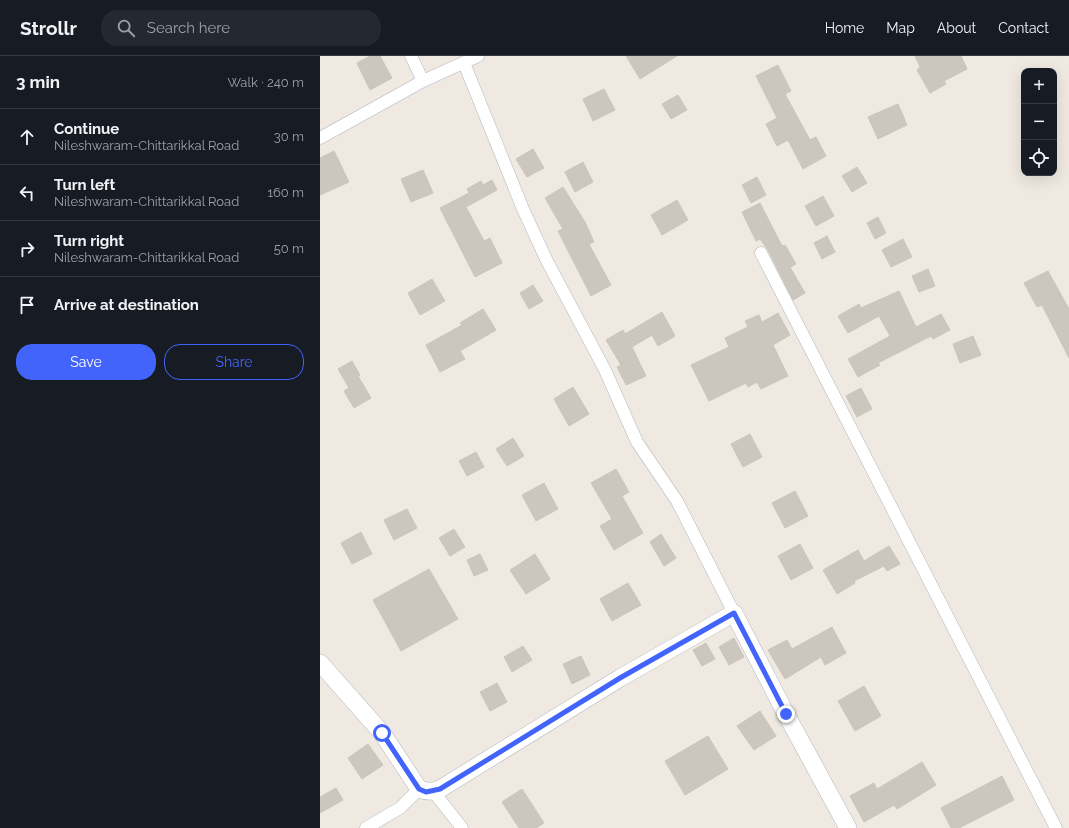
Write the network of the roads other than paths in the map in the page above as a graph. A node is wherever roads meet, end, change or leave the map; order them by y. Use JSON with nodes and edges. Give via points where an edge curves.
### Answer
{"nodes":[{"id":1,"x":411,"y":56,"type":"edge"},
{"id":2,"x":478,"y":56,"type":"edge"},
{"id":3,"x":464,"y":63,"type":"junction"},
{"id":4,"x":423,"y":81,"type":"junction"},
{"id":5,"x":320,"y":138,"type":"edge"},
{"id":6,"x":761,"y":253,"type":"dead end"},
{"id":7,"x":734,"y":613,"type":"junction"},
{"id":8,"x":320,"y":663,"type":"edge"},
{"id":9,"x":426,"y":790,"type":"junction"},
{"id":10,"x":366,"y":828,"type":"edge"},
{"id":11,"x":462,"y":828,"type":"edge"},
{"id":12,"x":848,"y":828,"type":"edge"},
{"id":13,"x":1056,"y":828,"type":"edge"}],
"edges":[{"from":1,"to":4,"type":"street"},
{"from":2,"to":3,"type":"street"},
{"from":3,"to":4,"type":"street"},
{"from":3,"to":7,"type":"street","via":[[517,196],[547,261],[605,370],[636,442],[677,501]]},
{"from":4,"to":5,"type":"street"},
{"from":6,"to":13,"type":"street"},
{"from":7,"to":9,"type":"main road","via":[[620,678],[440,789]]},
{"from":7,"to":12,"type":"main road"},
{"from":8,"to":9,"type":"main road","via":[[382,733]]},
{"from":9,"to":10,"type":"street"},
{"from":9,"to":11,"type":"street"}]}
